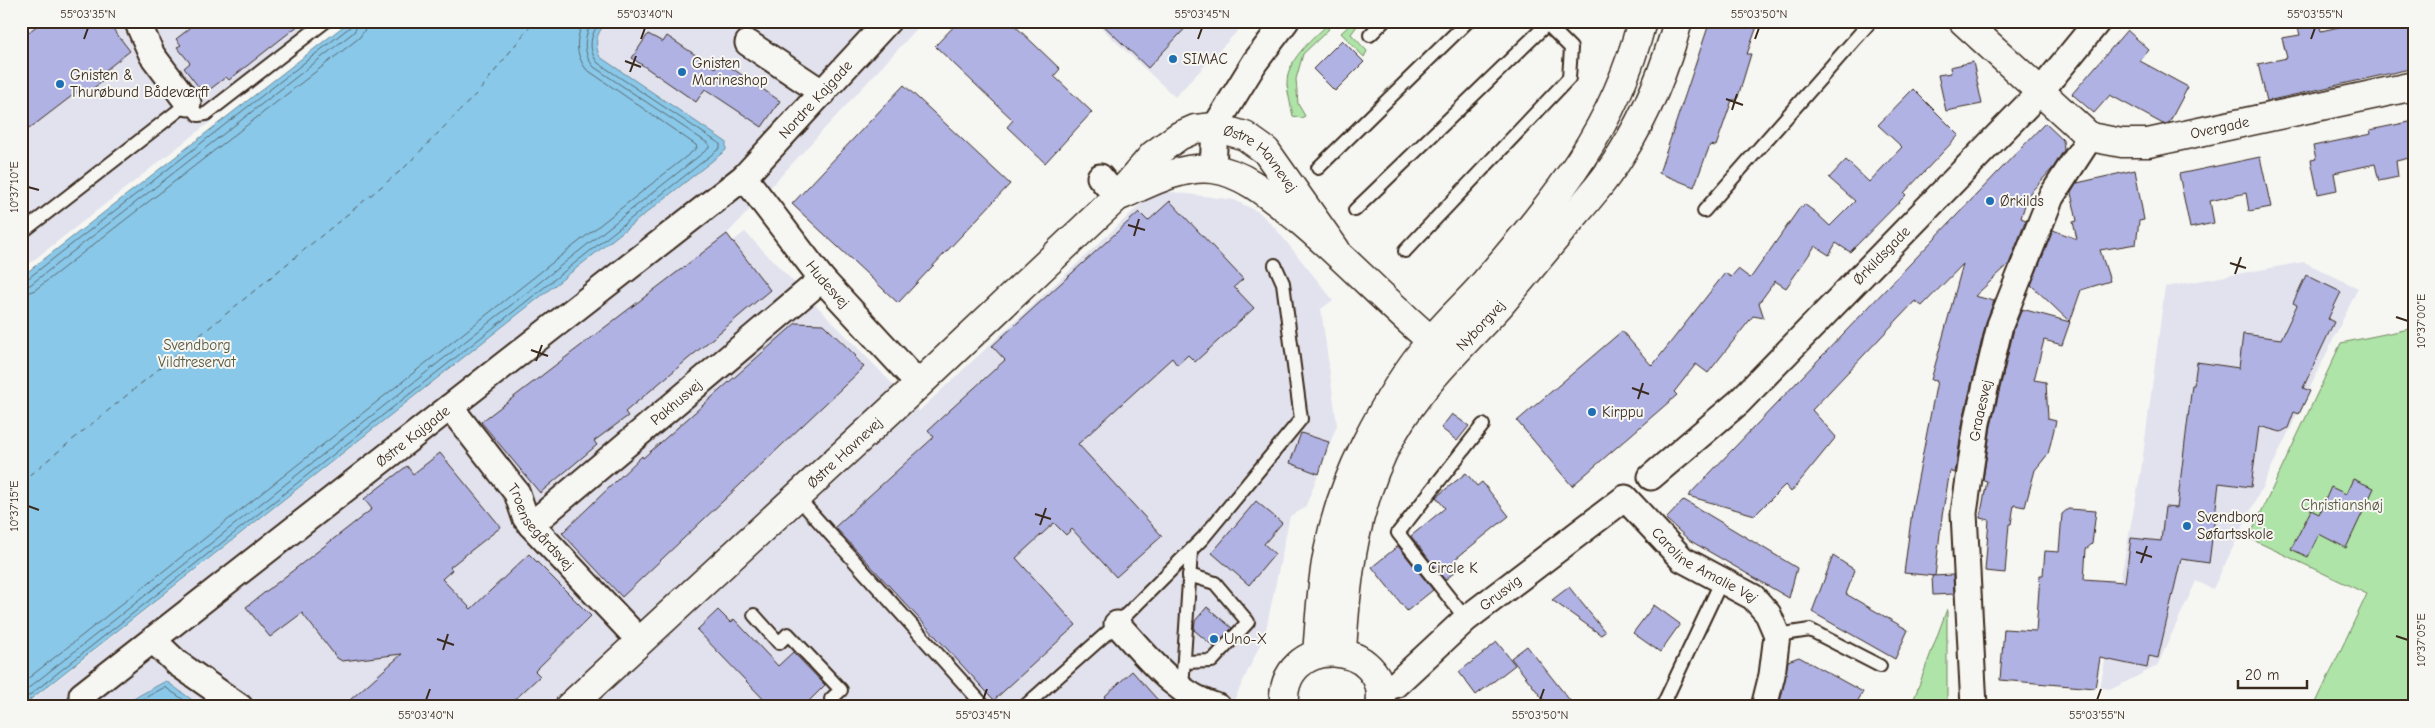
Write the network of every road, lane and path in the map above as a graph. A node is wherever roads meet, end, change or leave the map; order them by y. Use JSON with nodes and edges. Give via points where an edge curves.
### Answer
{"nodes":[{"id":1,"x":137,"y":21,"type":"edge"},
{"id":2,"x":326,"y":21,"type":"edge"},
{"id":3,"x":888,"y":21,"type":"edge"},
{"id":4,"x":1286,"y":21,"type":"edge"},
{"id":5,"x":1384,"y":21,"type":"edge"},
{"id":6,"x":1468,"y":21,"type":"edge"},
{"id":7,"x":1642,"y":21,"type":"edge"},
{"id":8,"x":1678,"y":21,"type":"edge"},
{"id":9,"x":1871,"y":21,"type":"edge"},
{"id":10,"x":1963,"y":21,"type":"edge"},
{"id":11,"x":2098,"y":21,"type":"edge"},
{"id":12,"x":1546,"y":23,"type":"edge"},
{"id":13,"x":1370,"y":35,"type":"dead end"},
{"id":14,"x":748,"y":43,"type":"dead end"},
{"id":15,"x":2414,"y":86,"type":"edge"},
{"id":16,"x":2040,"y":92,"type":"junction"},
{"id":17,"x":823,"y":93,"type":"junction"},
{"id":18,"x":188,"y":103,"type":"junction"},
{"id":19,"x":1215,"y":127,"type":"junction"},
{"id":20,"x":2090,"y":137,"type":"junction"},
{"id":21,"x":1318,"y":168,"type":"dead end"},
{"id":22,"x":1213,"y":169,"type":"junction"},
{"id":23,"x":744,"y":177,"type":"junction"},
{"id":24,"x":1109,"y":187,"type":"junction"},
{"id":25,"x":1355,"y":210,"type":"dead end"},
{"id":26,"x":1704,"y":211,"type":"dead end"},
{"id":27,"x":21,"y":233,"type":"edge"},
{"id":28,"x":1336,"y":250,"type":"junction"},
{"id":29,"x":1405,"y":251,"type":"dead end"},
{"id":30,"x":1275,"y":265,"type":"dead end"},
{"id":31,"x":822,"y":280,"type":"junction"},
{"id":32,"x":1441,"y":349,"type":"junction"},
{"id":33,"x":919,"y":384,"type":"junction"},
{"id":34,"x":450,"y":407,"type":"junction"},
{"id":35,"x":1483,"y":425,"type":"dead end"},
{"id":36,"x":1651,"y":477,"type":"dead end"},
{"id":37,"x":797,"y":497,"type":"junction"},
{"id":38,"x":1625,"y":498,"type":"joint"},
{"id":39,"x":531,"y":525,"type":"junction"},
{"id":40,"x":1190,"y":551,"type":"junction"},
{"id":41,"x":1189,"y":575,"type":"junction"},
{"id":42,"x":1722,"y":580,"type":"junction"},
{"id":43,"x":754,"y":615,"type":"dead end"},
{"id":44,"x":1466,"y":619,"type":"junction"},
{"id":45,"x":1117,"y":624,"type":"junction"},
{"id":46,"x":1777,"y":634,"type":"junction"},
{"id":47,"x":639,"y":640,"type":"junction"},
{"id":48,"x":154,"y":641,"type":"junction"},
{"id":49,"x":1329,"y":653,"type":"junction"},
{"id":50,"x":1184,"y":662,"type":"junction"},
{"id":51,"x":1880,"y":666,"type":"dead end"},
{"id":52,"x":1182,"y":689,"type":"junction"},
{"id":53,"x":82,"y":695,"type":"dead end"},
{"id":54,"x":1380,"y":699,"type":"edge"},
{"id":55,"x":981,"y":705,"type":"edge"},
{"id":56,"x":1280,"y":706,"type":"edge"},
{"id":57,"x":240,"y":707,"type":"edge"},
{"id":58,"x":569,"y":707,"type":"edge"},
{"id":59,"x":838,"y":707,"type":"edge"},
{"id":60,"x":1024,"y":707,"type":"edge"},
{"id":61,"x":1218,"y":707,"type":"edge"},
{"id":62,"x":1662,"y":707,"type":"edge"},
{"id":63,"x":1764,"y":707,"type":"edge"},
{"id":64,"x":1974,"y":707,"type":"edge"}],
"edges":[{"from":1,"to":18,"type":"street","via":[[152,55]]},
{"from":2,"to":18,"type":"lane","via":[[206,114],[198,115]]},
{"from":3,"to":17,"type":"street","name":"Nordre Kajgade"},
{"from":4,"to":19,"type":"street","via":[[1255,62]]},
{"from":5,"to":13,"type":"lane"},
{"from":6,"to":21,"type":"lane"},
{"from":7,"to":32,"type":"street","name":"Nyborgvej","via":[[1626,75],[1593,142],[1560,192],[1479,288]]},
{"from":8,"to":32,"type":"street","name":"Nyborgvej","via":[[1648,106],[1609,174],[1499,305]]},
{"from":9,"to":26,"type":"lane"},
{"from":10,"to":16,"type":"street"},
{"from":11,"to":16,"type":"street","name":"Ørkildsgade"},
{"from":12,"to":25,"type":"lane"},
{"from":12,"to":29,"type":"lane","via":[[1571,48],[1570,78]]},
{"from":14,"to":17,"type":"street"},
{"from":15,"to":20,"type":"street","name":"Overgade","via":[[2148,143],[2122,143]]},
{"from":16,"to":20,"type":"street"},
{"from":16,"to":36,"type":"street","name":"Ørkildsgade","via":[[1739,402]]},
{"from":17,"to":23,"type":"street","name":"Nordre Kajgade"},
{"from":18,"to":27,"type":"lane"},
{"from":19,"to":22,"type":"street"},
{"from":19,"to":24,"type":"street","name":"Østre Havnevej","via":[[1195,129],[1165,145]]},
{"from":19,"to":28,"type":"street","name":"Østre Havnevej","via":[[1245,136],[1266,151]]},
{"from":20,"to":64,"type":"street","name":"Graaesvej","via":[[2051,197],[2000,325],[1977,423],[1964,513]]},
{"from":22,"to":24,"type":"street","name":"Østre Havnevej"},
{"from":22,"to":28,"type":"street","name":"Østre Havnevej","via":[[1260,190]]},
{"from":23,"to":31,"type":"street","name":"Hudesvej"},
{"from":23,"to":34,"type":"street","name":"Østre Kajgade"},
{"from":24,"to":33,"type":"street","name":"Østre Havnevej"},
{"from":28,"to":32,"type":"street","name":"Østre Havnevej"},
{"from":30,"to":40,"type":"lane","via":[[1283,283],[1302,419]]},
{"from":31,"to":33,"type":"street","name":"Hudesvej"},
{"from":31,"to":39,"type":"street","name":"Pakhusvej"},
{"from":32,"to":49,"type":"street","name":"Nyborgvej","via":[[1403,380],[1366,443],[1343,496],[1327,554]]},
{"from":33,"to":37,"type":"street","name":"Østre Havnevej"},
{"from":34,"to":39,"type":"street","name":"Troensegårdsvej","via":[[517,493]]},
{"from":34,"to":48,"type":"street","name":"Østre Kajgade"},
{"from":35,"to":44,"type":"lane","via":[[1398,533]]},
{"from":37,"to":47,"type":"street","name":"Østre Havnevej"},
{"from":37,"to":55,"type":"lane"},
{"from":38,"to":42,"type":"street","name":"Caroline Amalie Vej","via":[[1682,558]]},
{"from":38,"to":44,"type":"street","name":"Grusvig"},
{"from":39,"to":47,"type":"street","name":"Troensegårdsvej"},
{"from":40,"to":41,"type":"lane"},
{"from":40,"to":45,"type":"lane"},
{"from":41,"to":50,"type":"lane"},
{"from":41,"to":50,"type":"lane","via":[[1215,583],[1248,622],[1212,661]]},
{"from":42,"to":46,"type":"street","name":"Caroline Amalie Vej","via":[[1753,596],[1768,614]]},
{"from":42,"to":62,"type":"lane"},
{"from":43,"to":59,"type":"lane","via":[[779,642],[788,634],[841,690],[831,699]]},
{"from":44,"to":54,"type":"street","name":"Grusvig"},
{"from":45,"to":52,"type":"street"},
{"from":45,"to":60,"type":"lane"},
{"from":46,"to":51,"type":"lane","via":[[1810,630]]},
{"from":46,"to":63,"type":"street"},
{"from":47,"to":58,"type":"street","name":"Østre Havnevej"},
{"from":48,"to":53,"type":"street","name":"Østre Kajgade"},
{"from":48,"to":57,"type":"street","via":[[177,663]]},
{"from":49,"to":54,"type":"street","via":[[1356,657],[1367,666],[1375,677]]},
{"from":49,"to":56,"type":"street","via":[[1305,659],[1295,668]]},
{"from":50,"to":52,"type":"lane"},
{"from":52,"to":61,"type":"street","via":[[1204,703]]}]}
